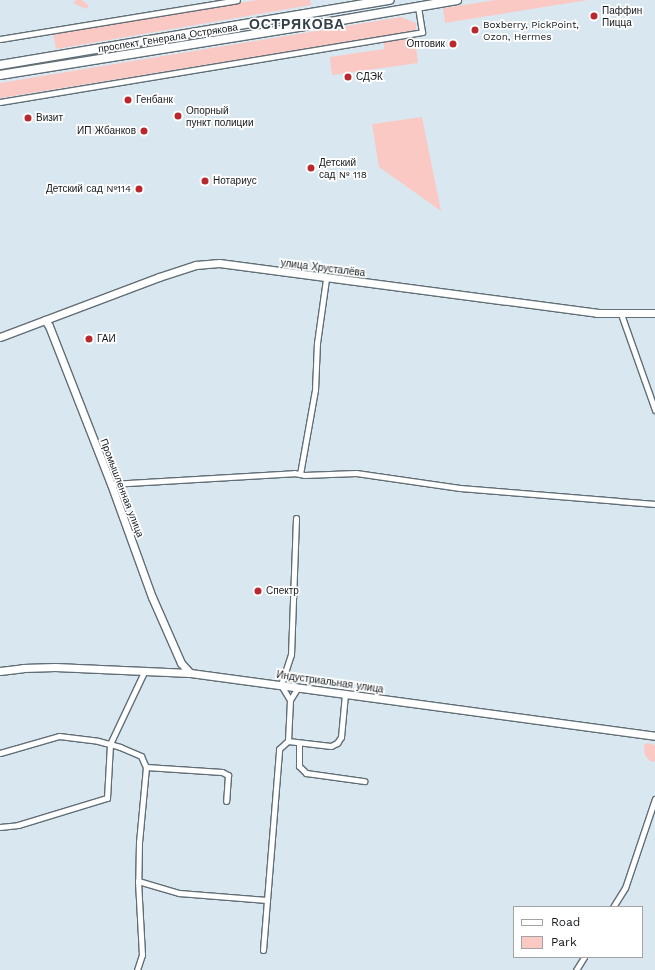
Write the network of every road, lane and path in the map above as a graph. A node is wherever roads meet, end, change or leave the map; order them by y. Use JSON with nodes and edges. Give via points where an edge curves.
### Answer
{"nodes":[{"id":1,"x":237,"y":0,"type":"edge"},
{"id":2,"x":390,"y":0,"type":"edge"},
{"id":3,"x":457,"y":0,"type":"edge"},
{"id":4,"x":418,"y":8,"type":"junction"},
{"id":5,"x":0,"y":39,"type":"edge"},
{"id":6,"x":0,"y":65,"type":"edge"},
{"id":7,"x":0,"y":75,"type":"edge"},
{"id":8,"x":0,"y":102,"type":"edge"},
{"id":9,"x":326,"y":279,"type":"junction"},
{"id":10,"x":655,"y":313,"type":"edge"},
{"id":11,"x":621,"y":314,"type":"junction"},
{"id":12,"x":45,"y":320,"type":"junction"},
{"id":13,"x":0,"y":337,"type":"edge"},
{"id":14,"x":655,"y":410,"type":"edge"},
{"id":15,"x":300,"y":474,"type":"junction"},
{"id":16,"x":111,"y":484,"type":"junction"},
{"id":17,"x":655,"y":504,"type":"edge"},
{"id":18,"x":296,"y":518,"type":"dead end"},
{"id":19,"x":181,"y":662,"type":"junction"},
{"id":20,"x":145,"y":670,"type":"junction"},
{"id":21,"x":0,"y":671,"type":"edge"},
{"id":22,"x":164,"y":671,"type":"junction"},
{"id":23,"x":190,"y":673,"type":"junction"},
{"id":24,"x":281,"y":685,"type":"junction"},
{"id":25,"x":298,"y":687,"type":"junction"},
{"id":26,"x":345,"y":694,"type":"junction"},
{"id":27,"x":290,"y":700,"type":"junction"},
{"id":28,"x":655,"y":736,"type":"edge"},
{"id":29,"x":288,"y":741,"type":"junction"},
{"id":30,"x":299,"y":742,"type":"junction"},
{"id":31,"x":110,"y":744,"type":"junction"},
{"id":32,"x":0,"y":753,"type":"edge"},
{"id":33,"x":146,"y":766,"type":"junction"},
{"id":34,"x":364,"y":781,"type":"dead end"},
{"id":35,"x":655,"y":799,"type":"edge"},
{"id":36,"x":226,"y":802,"type":"dead end"},
{"id":37,"x":0,"y":827,"type":"edge"},
{"id":38,"x":138,"y":881,"type":"junction"},
{"id":39,"x":267,"y":900,"type":"junction"},
{"id":40,"x":614,"y":906,"type":"edge"},
{"id":41,"x":263,"y":950,"type":"dead end"},
{"id":42,"x":583,"y":958,"type":"edge"},
{"id":43,"x":137,"y":970,"type":"edge"},
{"id":44,"x":576,"y":970,"type":"edge"}],
"edges":[{"from":1,"to":5,"type":"street"},
{"from":2,"to":6,"type":"main road","name":"проспект Генерала Острякова"},
{"from":3,"to":4,"type":"main road","name":"проспект Генерала Острякова"},
{"from":4,"to":7,"type":"main road","name":"проспект Генерала Острякова"},
{"from":4,"to":8,"type":"street","via":[[422,32]]},
{"from":9,"to":11,"type":"main road","name":"улица Хрусталёва","via":[[590,313]]},
{"from":9,"to":12,"type":"main road","name":"улица Хрусталёва","via":[[218,263],[196,265]]},
{"from":9,"to":15,"type":"street","via":[[317,343],[315,390]]},
{"from":10,"to":11,"type":"main road","name":"улица Хрусталёва"},
{"from":11,"to":14,"type":"street"},
{"from":12,"to":13,"type":"main road","name":"улица Хрусталёва"},
{"from":12,"to":16,"type":"main road","name":"Промышленная улица"},
{"from":15,"to":16,"type":"street"},
{"from":15,"to":17,"type":"street","via":[[356,473],[460,488]]},
{"from":16,"to":19,"type":"main road","name":"Промышленная улица","via":[[152,597]]},
{"from":18,"to":24,"type":"street","via":[[291,655]]},
{"from":19,"to":22,"type":"main road","via":[[174,669]]},
{"from":19,"to":23,"type":"main road","name":"Промышленная улица"},
{"from":20,"to":21,"type":"main road","name":"Индустриальная улица","via":[[55,667]]},
{"from":20,"to":22,"type":"main road","name":"Индустриальная улица"},
{"from":20,"to":31,"type":"street"},
{"from":22,"to":23,"type":"main road","name":"Индустриальная улица"},
{"from":23,"to":24,"type":"main road","name":"Индустриальная улица"},
{"from":24,"to":25,"type":"main road","name":"Индустриальная улица"},
{"from":24,"to":27,"type":"street"},
{"from":25,"to":26,"type":"main road","name":"Индустриальная улица"},
{"from":25,"to":27,"type":"street"},
{"from":26,"to":28,"type":"main road","name":"Индустриальная улица"},
{"from":26,"to":30,"type":"street","via":[[341,737],[337,743],[331,746]]},
{"from":27,"to":29,"type":"street"},
{"from":29,"to":30,"type":"street"},
{"from":29,"to":39,"type":"street","via":[[281,746],[278,753]]},
{"from":30,"to":34,"type":"street","via":[[299,766],[306,773]]},
{"from":31,"to":32,"type":"street","via":[[59,736]]},
{"from":31,"to":33,"type":"street","via":[[140,756]]},
{"from":31,"to":37,"type":"street","via":[[107,798],[18,825]]},
{"from":33,"to":36,"type":"street","via":[[222,772],[228,775]]},
{"from":33,"to":38,"type":"street"},
{"from":35,"to":40,"type":"street","via":[[625,888]]},
{"from":38,"to":39,"type":"street","via":[[179,893]]},
{"from":38,"to":43,"type":"street","via":[[142,955]]},
{"from":39,"to":41,"type":"street"},
{"from":42,"to":44,"type":"street"}]}
